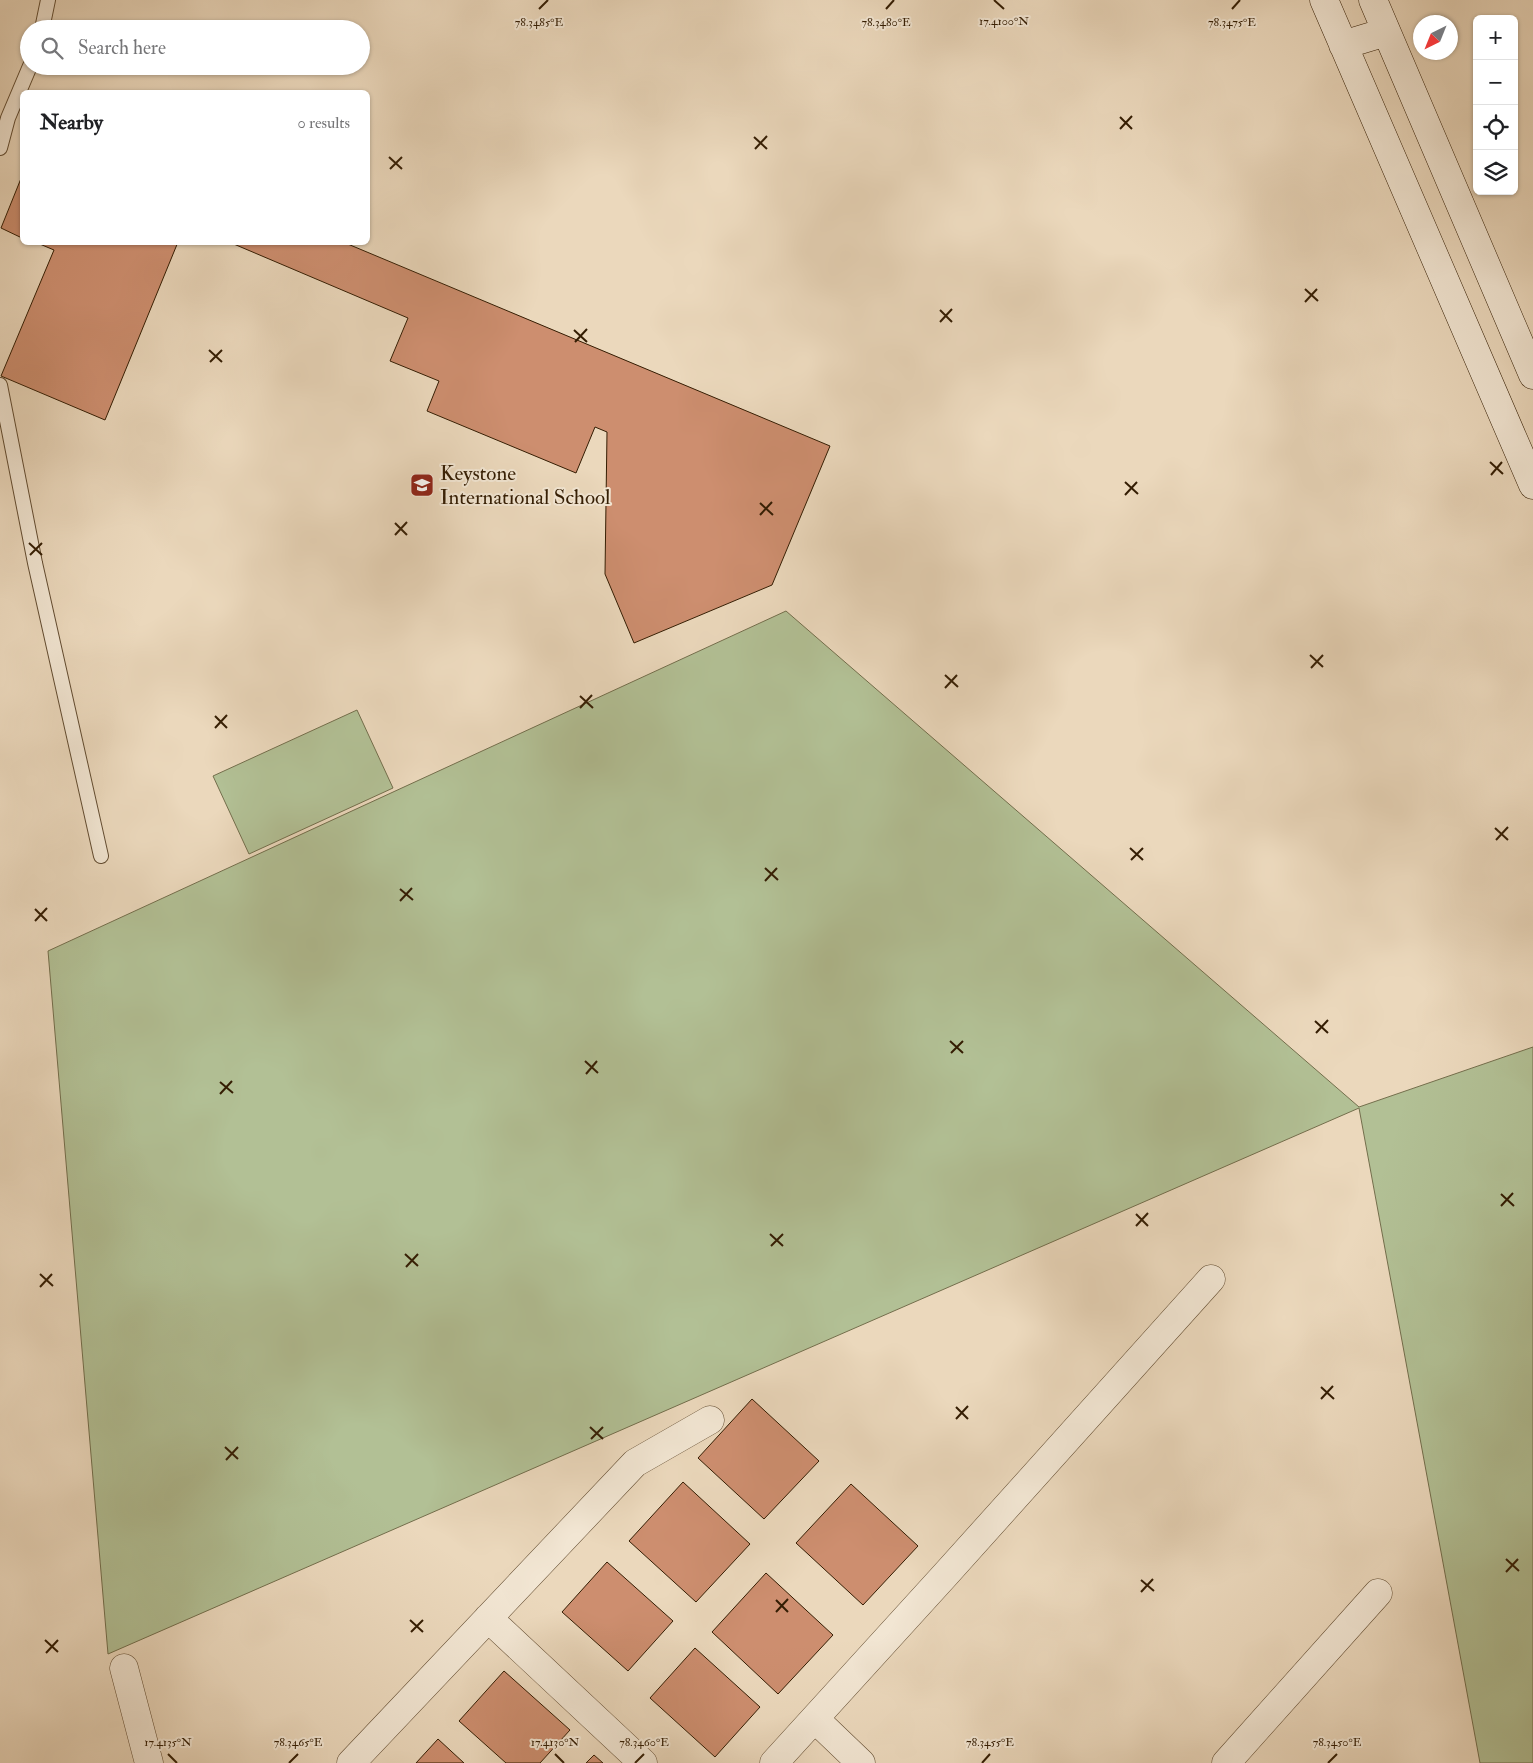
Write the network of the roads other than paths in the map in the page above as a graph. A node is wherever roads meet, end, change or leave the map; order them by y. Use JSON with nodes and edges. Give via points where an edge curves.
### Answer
{"nodes":[{"id":1,"x":48,"y":0,"type":"edge"},
{"id":2,"x":1324,"y":0,"type":"edge"},
{"id":3,"x":1373,"y":0,"type":"edge"},
{"id":4,"x":44,"y":20,"type":"edge"},
{"id":5,"x":1386,"y":32,"type":"junction"},
{"id":6,"x":1343,"y":45,"type":"junction"},
{"id":7,"x":26,"y":75,"type":"edge"},
{"id":8,"x":0,"y":148,"type":"edge"},
{"id":9,"x":1533,"y":375,"type":"edge"},
{"id":10,"x":0,"y":385,"type":"edge"},
{"id":11,"x":1533,"y":485,"type":"edge"},
{"id":12,"x":101,"y":856,"type":"dead end"},
{"id":13,"x":1211,"y":1278,"type":"dead end"},
{"id":14,"x":710,"y":1420,"type":"dead end"},
{"id":15,"x":1378,"y":1592,"type":"dead end"},
{"id":16,"x":488,"y":1618,"type":"junction"},
{"id":17,"x":124,"y":1668,"type":"dead end"},
{"id":18,"x":815,"y":1719,"type":"junction"},
{"id":19,"x":149,"y":1763,"type":"edge"},
{"id":20,"x":351,"y":1763,"type":"edge"},
{"id":21,"x":643,"y":1763,"type":"edge"},
{"id":22,"x":774,"y":1763,"type":"edge"},
{"id":23,"x":861,"y":1763,"type":"edge"},
{"id":24,"x":1226,"y":1763,"type":"edge"}],
"edges":[{"from":1,"to":4,"type":"lane"},
{"from":2,"to":6,"type":"street"},
{"from":3,"to":5,"type":"street"},
{"from":5,"to":6,"type":"street"},
{"from":5,"to":9,"type":"street"},
{"from":6,"to":11,"type":"street"},
{"from":7,"to":8,"type":"lane","via":[[8,118]]},
{"from":10,"to":12,"type":"lane","via":[[35,563]]},
{"from":13,"to":18,"type":"street"},
{"from":14,"to":16,"type":"street","via":[[635,1463]]},
{"from":15,"to":24,"type":"street"},
{"from":16,"to":20,"type":"street"},
{"from":16,"to":21,"type":"street"},
{"from":17,"to":19,"type":"street"},
{"from":18,"to":22,"type":"street"},
{"from":18,"to":23,"type":"street"}]}
